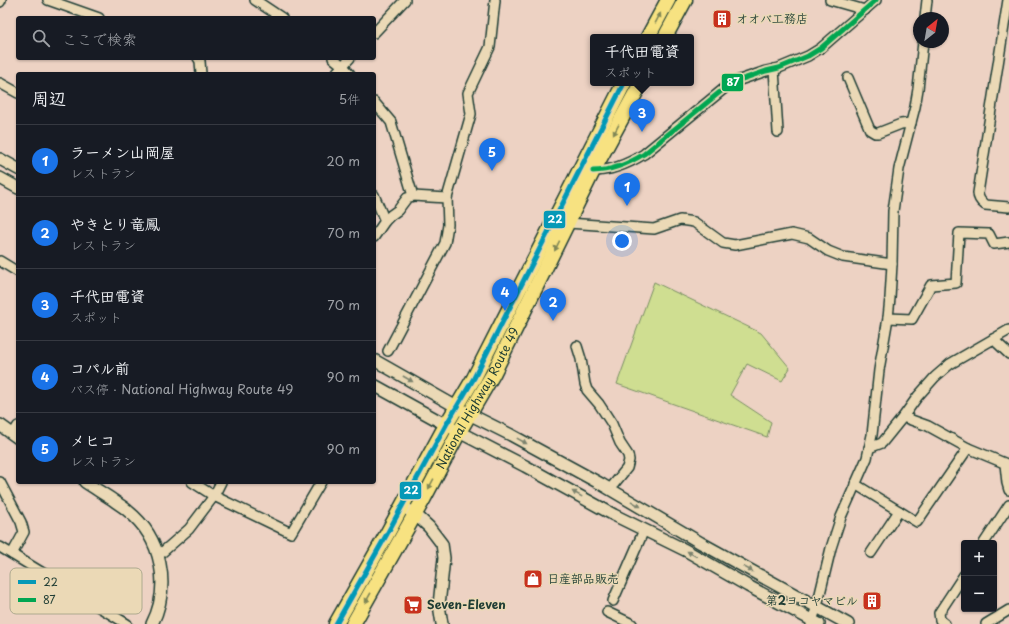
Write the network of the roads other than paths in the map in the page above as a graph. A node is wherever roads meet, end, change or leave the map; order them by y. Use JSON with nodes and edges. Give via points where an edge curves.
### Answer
{"nodes":[{"id":1,"x":48,"y":0,"type":"edge"},
{"id":2,"x":255,"y":0,"type":"edge"},
{"id":3,"x":405,"y":0,"type":"edge"},
{"id":4,"x":495,"y":0,"type":"edge"},
{"id":5,"x":668,"y":0,"type":"edge"},
{"id":6,"x":685,"y":0,"type":"edge"},
{"id":7,"x":830,"y":0,"type":"edge"},
{"id":8,"x":876,"y":0,"type":"edge"},
{"id":9,"x":927,"y":0,"type":"edge"},
{"id":10,"x":1008,"y":0,"type":"edge"},
{"id":11,"x":865,"y":10,"type":"junction"},
{"id":12,"x":926,"y":12,"type":"edge"},
{"id":13,"x":93,"y":16,"type":"edge"},
{"id":14,"x":279,"y":16,"type":"edge"},
{"id":15,"x":376,"y":31,"type":"edge"},
{"id":16,"x":650,"y":34,"type":"edge"},
{"id":17,"x":667,"y":34,"type":"edge"},
{"id":18,"x":922,"y":48,"type":"edge"},
{"id":19,"x":199,"y":60,"type":"edge"},
{"id":20,"x":336,"y":60,"type":"edge"},
{"id":21,"x":348,"y":60,"type":"edge"},
{"id":22,"x":343,"y":66,"type":"junction"},
{"id":23,"x":774,"y":69,"type":"junction"},
{"id":24,"x":201,"y":72,"type":"edge"},
{"id":25,"x":337,"y":72,"type":"edge"},
{"id":26,"x":348,"y":72,"type":"edge"},
{"id":27,"x":848,"y":78,"type":"dead end"},
{"id":28,"x":0,"y":83,"type":"edge"},
{"id":29,"x":622,"y":86,"type":"edge"},
{"id":30,"x":639,"y":86,"type":"edge"},
{"id":31,"x":16,"y":92,"type":"edge"},
{"id":32,"x":376,"y":104,"type":"edge"},
{"id":33,"x":911,"y":123,"type":"junction"},
{"id":34,"x":778,"y":132,"type":"dead end"},
{"id":35,"x":0,"y":160,"type":"edge"},
{"id":36,"x":16,"y":168,"type":"edge"},
{"id":37,"x":593,"y":171,"type":"junction"},
{"id":38,"x":0,"y":178,"type":"edge"},
{"id":39,"x":16,"y":187,"type":"edge"},
{"id":40,"x":413,"y":196,"type":"junction"},
{"id":41,"x":447,"y":198,"type":"junction"},
{"id":42,"x":376,"y":201,"type":"edge"},
{"id":43,"x":1009,"y":207,"type":"edge"},
{"id":44,"x":385,"y":221,"type":"junction"},
{"id":45,"x":568,"y":223,"type":"junction"},
{"id":46,"x":376,"y":234,"type":"edge"},
{"id":47,"x":1009,"y":242,"type":"edge"},
{"id":48,"x":0,"y":261,"type":"edge"},
{"id":49,"x":892,"y":264,"type":"junction"},
{"id":50,"x":16,"y":271,"type":"edge"},
{"id":51,"x":888,"y":318,"type":"junction"},
{"id":52,"x":1009,"y":330,"type":"edge"},
{"id":53,"x":993,"y":339,"type":"junction"},
{"id":54,"x":577,"y":346,"type":"dead end"},
{"id":55,"x":388,"y":351,"type":"dead end"},
{"id":56,"x":1009,"y":354,"type":"edge"},
{"id":57,"x":376,"y":361,"type":"edge"},
{"id":58,"x":376,"y":386,"type":"edge"},
{"id":59,"x":456,"y":406,"type":"junction"},
{"id":60,"x":469,"y":414,"type":"junction"},
{"id":61,"x":903,"y":417,"type":"junction"},
{"id":62,"x":0,"y":425,"type":"edge"},
{"id":63,"x":446,"y":425,"type":"junction"},
{"id":64,"x":459,"y":432,"type":"junction"},
{"id":65,"x":16,"y":433,"type":"edge"},
{"id":66,"x":869,"y":448,"type":"junction"},
{"id":67,"x":968,"y":448,"type":"junction"},
{"id":68,"x":1007,"y":464,"type":"edge"},
{"id":69,"x":0,"y":482,"type":"edge"},
{"id":70,"x":88,"y":484,"type":"edge"},
{"id":71,"x":195,"y":484,"type":"edge"},
{"id":72,"x":220,"y":484,"type":"edge"},
{"id":73,"x":320,"y":484,"type":"edge"},
{"id":74,"x":855,"y":484,"type":"junction"},
{"id":75,"x":610,"y":489,"type":"junction"},
{"id":76,"x":1009,"y":490,"type":"edge"},
{"id":77,"x":214,"y":496,"type":"junction"},
{"id":78,"x":1009,"y":505,"type":"edge"},
{"id":79,"x":402,"y":506,"type":"junction"},
{"id":80,"x":899,"y":511,"type":"junction"},
{"id":81,"x":415,"y":514,"type":"junction"},
{"id":82,"x":644,"y":530,"type":"junction"},
{"id":83,"x":986,"y":540,"type":"edge"},
{"id":84,"x":0,"y":547,"type":"edge"},
{"id":85,"x":872,"y":553,"type":"dead end"},
{"id":86,"x":12,"y":554,"type":"junction"},
{"id":87,"x":158,"y":556,"type":"junction"},
{"id":88,"x":35,"y":568,"type":"edge"},
{"id":89,"x":963,"y":576,"type":"edge"},
{"id":90,"x":613,"y":601,"type":"dead end"},
{"id":91,"x":817,"y":606,"type":"junction"},
{"id":92,"x":1009,"y":610,"type":"edge"},
{"id":93,"x":607,"y":612,"type":"dead end"},
{"id":94,"x":111,"y":614,"type":"edge"},
{"id":95,"x":814,"y":623,"type":"edge"},
{"id":96,"x":127,"y":624,"type":"edge"},
{"id":97,"x":152,"y":624,"type":"edge"},
{"id":98,"x":336,"y":624,"type":"edge"},
{"id":99,"x":353,"y":624,"type":"edge"},
{"id":100,"x":442,"y":624,"type":"edge"},
{"id":101,"x":632,"y":624,"type":"edge"},
{"id":102,"x":848,"y":624,"type":"edge"},
{"id":103,"x":945,"y":624,"type":"edge"},
{"id":104,"x":986,"y":624,"type":"edge"}],
"edges":[{"from":1,"to":13,"type":"street"},
{"from":2,"to":14,"type":"street"},
{"from":3,"to":15,"type":"street"},
{"from":4,"to":41,"type":"street","via":[[490,47],[468,93],[471,114]]},
{"from":16,"to":5,"type":"highway","one_way":true},
{"from":6,"to":17,"type":"highway"},
{"from":7,"to":11,"type":"street"},
{"from":8,"to":11,"type":"street"},
{"from":9,"to":12,"type":"street"},
{"from":10,"to":43,"type":"street","via":[[978,196],[985,205]]},
{"from":11,"to":23,"type":"street","via":[[821,48],[808,56]]},
{"from":18,"to":33,"type":"street"},
{"from":19,"to":24,"type":"street"},
{"from":20,"to":22,"type":"street"},
{"from":21,"to":22,"type":"street"},
{"from":22,"to":25,"type":"street"},
{"from":22,"to":26,"type":"street"},
{"from":23,"to":34,"type":"street"},
{"from":23,"to":37,"type":"street","via":[[731,83],[636,159],[616,168]]},
{"from":27,"to":33,"type":"street","via":[[870,130],[878,133]]},
{"from":28,"to":31,"type":"street"},
{"from":29,"to":59,"type":"highway","name":"National Highway Route 49","via":[[478,371]]},
{"from":30,"to":37,"type":"highway","name":"National Highway Route 49","one_way":true},
{"from":32,"to":40,"type":"street","via":[[391,122]]},
{"from":33,"to":49,"type":"street","via":[[899,169],[893,211]]},
{"from":35,"to":36,"type":"street"},
{"from":37,"to":45,"type":"highway","name":"National Highway Route 49"},
{"from":38,"to":39,"type":"street"},
{"from":40,"to":41,"type":"street"},
{"from":40,"to":44,"type":"street","via":[[407,198]]},
{"from":41,"to":55,"type":"street","via":[[448,224],[445,243]]},
{"from":42,"to":44,"type":"street"},
{"from":44,"to":46,"type":"street"},
{"from":45,"to":49,"type":"street","via":[[654,229],[680,220],[694,222],[723,243],[735,245],[792,234],[809,238],[828,251],[843,257]]},
{"from":45,"to":60,"type":"highway","name":"National Highway Route 49","one_way":true,"via":[[493,374]]},
{"from":47,"to":51,"type":"street","via":[[994,244],[989,234],[959,233],[956,283],[931,285],[912,319]]},
{"from":48,"to":50,"type":"street"},
{"from":49,"to":51,"type":"street"},
{"from":51,"to":66,"type":"street"},
{"from":52,"to":53,"type":"street"},
{"from":53,"to":56,"type":"street"},
{"from":53,"to":61,"type":"street","via":[[950,364],[935,377]]},
{"from":54,"to":75,"type":"street","via":[[587,390],[612,424],[628,455],[627,468]]},
{"from":57,"to":59,"type":"street","one_way":true},
{"from":58,"to":63,"type":"street"},
{"from":59,"to":60,"type":"street"},
{"from":59,"to":63,"type":"highway","name":"National Highway Route 49"},
{"from":60,"to":64,"type":"highway","name":"National Highway Route 49"},
{"from":60,"to":75,"type":"street","one_way":true},
{"from":61,"to":66,"type":"street","via":[[882,443]]},
{"from":61,"to":67,"type":"street","via":[[928,426]]},
{"from":62,"to":65,"type":"street"},
{"from":63,"to":64,"type":"street"},
{"from":63,"to":79,"type":"highway","name":"National Highway Route 49"},
{"from":64,"to":81,"type":"highway","name":"National Highway Route 49","one_way":true},
{"from":82,"to":64,"type":"street","one_way":true},
{"from":66,"to":74,"type":"street"},
{"from":67,"to":68,"type":"street"},
{"from":67,"to":80,"type":"street","via":[[917,522]]},
{"from":68,"to":76,"type":"street","via":[[1006,483]]},
{"from":69,"to":86,"type":"street","via":[[24,528]]},
{"from":70,"to":87,"type":"street","via":[[128,510],[145,527]]},
{"from":71,"to":77,"type":"street"},
{"from":72,"to":77,"type":"street"},
{"from":73,"to":77,"type":"street","via":[[291,533]]},
{"from":74,"to":80,"type":"street"},
{"from":74,"to":91,"type":"street","via":[[841,517]]},
{"from":75,"to":91,"type":"street","one_way":true,"via":[[701,543]]},
{"from":77,"to":87,"type":"street","via":[[189,529]]},
{"from":78,"to":83,"type":"street"},
{"from":79,"to":81,"type":"street"},
{"from":79,"to":98,"type":"highway","name":"National Highway Route 49"},
{"from":80,"to":85,"type":"street"},
{"from":81,"to":99,"type":"highway","name":"National Highway Route 49","one_way":true},
{"from":81,"to":100,"type":"street","via":[[442,544],[444,558],[439,605]]},
{"from":82,"to":90,"type":"street"},
{"from":95,"to":82,"type":"street","one_way":true,"via":[[685,550]]},
{"from":84,"to":86,"type":"street"},
{"from":86,"to":88,"type":"street"},
{"from":87,"to":97,"type":"street","via":[[162,589]]},
{"from":89,"to":103,"type":"street","via":[[939,613],[940,620]]},
{"from":91,"to":95,"type":"street"},
{"from":91,"to":102,"type":"street"},
{"from":92,"to":104,"type":"street"},
{"from":93,"to":101,"type":"street"},
{"from":94,"to":96,"type":"street"}]}
